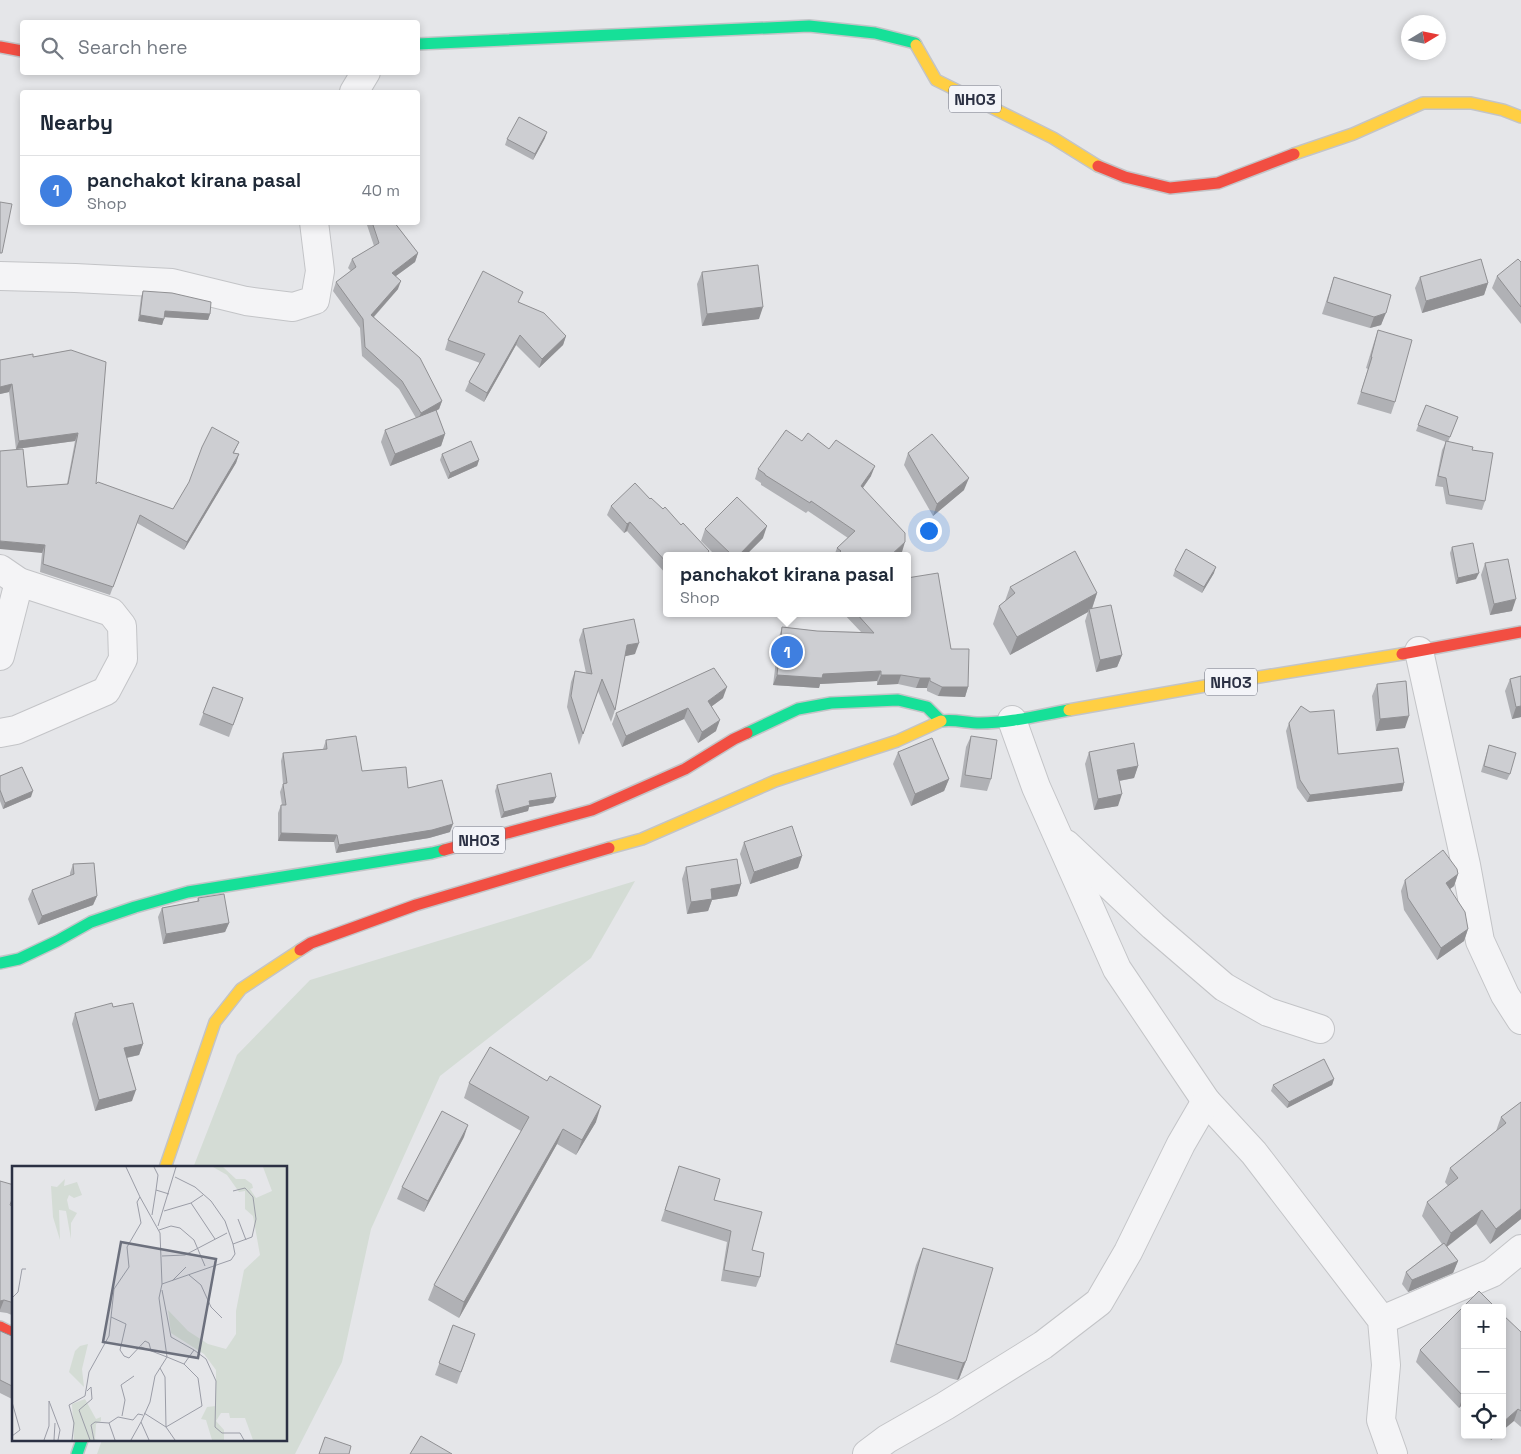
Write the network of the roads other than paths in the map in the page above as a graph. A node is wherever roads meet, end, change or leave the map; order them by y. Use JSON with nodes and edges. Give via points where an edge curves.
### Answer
{"nodes":[{"id":1,"x":420,"y":44,"type":"edge"},
{"id":2,"x":0,"y":47,"type":"edge"},
{"id":3,"x":20,"y":51,"type":"edge"},
{"id":4,"x":364,"y":75,"type":"edge"},
{"id":5,"x":355,"y":90,"type":"edge"},
{"id":6,"x":1521,"y":118,"type":"edge"},
{"id":7,"x":314,"y":225,"type":"edge"},
{"id":8,"x":0,"y":276,"type":"edge"},
{"id":9,"x":9,"y":576,"type":"edge"},
{"id":10,"x":1521,"y":632,"type":"edge"},
{"id":11,"x":1419,"y":651,"type":"junction"},
{"id":12,"x":0,"y":656,"type":"edge"},
{"id":13,"x":1012,"y":720,"type":"junction"},
{"id":14,"x":941,"y":721,"type":"junction"},
{"id":15,"x":0,"y":733,"type":"edge"},
{"id":16,"x":1056,"y":834,"type":"junction"},
{"id":17,"x":0,"y":963,"type":"edge"},
{"id":18,"x":1521,"y":1020,"type":"edge"},
{"id":19,"x":1320,"y":1028,"type":"dead end"},
{"id":20,"x":1206,"y":1101,"type":"junction"},
{"id":21,"x":166,"y":1166,"type":"edge"},
{"id":22,"x":1521,"y":1249,"type":"edge"},
{"id":23,"x":1382,"y":1320,"type":"junction"},
{"id":24,"x":0,"y":1328,"type":"edge"},
{"id":25,"x":12,"y":1333,"type":"edge"},
{"id":26,"x":81,"y":1442,"type":"edge"},
{"id":27,"x":77,"y":1454,"type":"edge"},
{"id":28,"x":867,"y":1454,"type":"edge"},
{"id":29,"x":1393,"y":1454,"type":"edge"}],
"edges":[{"from":1,"to":6,"type":"main road","number":"NH03","via":[[809,26],[875,33],[915,43],[936,80],[1053,138],[1095,165],[1125,177],[1170,188],[1218,183],[1353,134],[1423,103],[1471,103]]},
{"from":2,"to":3,"type":"main road"},
{"from":4,"to":5,"type":"street"},
{"from":7,"to":8,"type":"street","via":[[320,271],[316,300],[293,307],[246,301],[172,283]]},
{"from":9,"to":12,"type":"street"},
{"from":9,"to":15,"type":"street","via":[[111,612],[122,626],[123,659],[106,691],[16,730]]},
{"from":10,"to":11,"type":"main road","number":"NH03"},
{"from":11,"to":13,"type":"main road","number":"NH03"},
{"from":11,"to":18,"type":"street","via":[[1480,941]]},
{"from":13,"to":14,"type":"main road","number":"NH03","via":[[979,723],[954,719]]},
{"from":13,"to":16,"type":"street"},
{"from":14,"to":17,"type":"main road","number":"NH03","via":[[927,707],[898,700],[831,703],[798,709],[734,739],[684,769],[592,810],[432,853],[188,892],[91,922],[57,941]]},
{"from":14,"to":21,"type":"main road","via":[[897,741],[775,781],[642,839],[416,905],[311,943],[241,989],[215,1022]]},
{"from":16,"to":19,"type":"street","via":[[1153,926],[1224,987],[1268,1012]]},
{"from":16,"to":20,"type":"street","via":[[1117,969]]},
{"from":20,"to":23,"type":"street","via":[[1254,1153]]},
{"from":20,"to":28,"type":"street","via":[[1099,1302],[1042,1345]]},
{"from":22,"to":23,"type":"street","via":[[1492,1273]]},
{"from":23,"to":29,"type":"street","via":[[1386,1365],[1381,1420]]},
{"from":24,"to":25,"type":"main road"},
{"from":26,"to":27,"type":"main road"}]}
